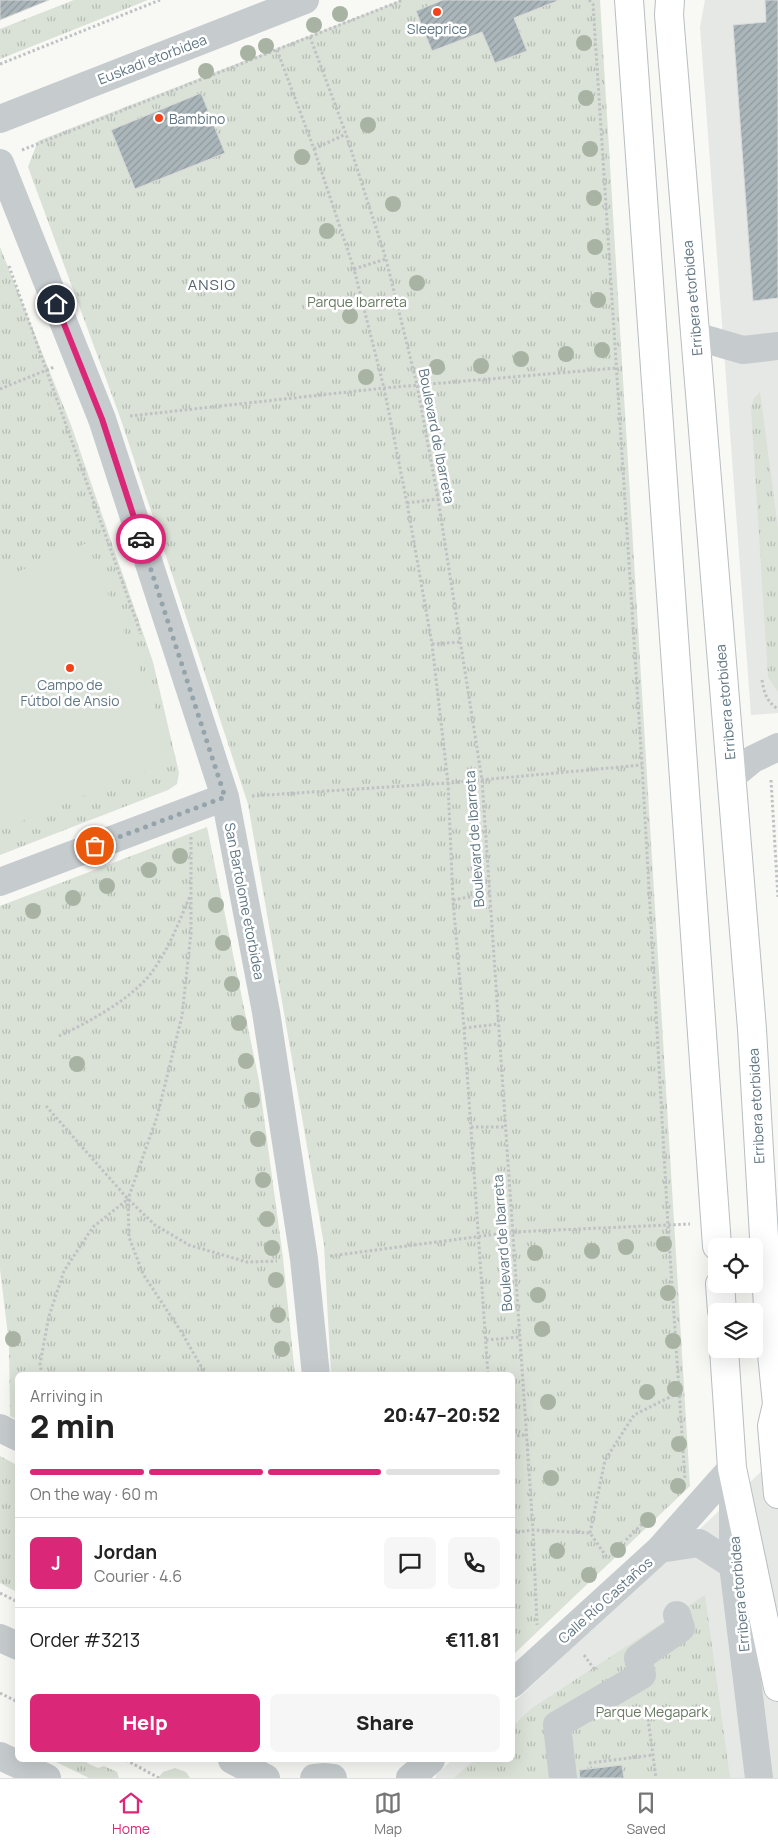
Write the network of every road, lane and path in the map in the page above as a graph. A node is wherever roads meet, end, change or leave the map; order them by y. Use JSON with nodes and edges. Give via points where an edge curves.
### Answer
{"nodes":[{"id":1,"x":160,"y":0,"type":"edge"},
{"id":2,"x":305,"y":0,"type":"edge"},
{"id":3,"x":403,"y":0,"type":"edge"},
{"id":4,"x":589,"y":0,"type":"edge"},
{"id":5,"x":629,"y":0,"type":"edge"},
{"id":6,"x":670,"y":0,"type":"edge"},
{"id":7,"x":310,"y":37,"type":"junction"},
{"id":8,"x":277,"y":50,"type":"junction"},
{"id":9,"x":0,"y":64,"type":"edge"},
{"id":10,"x":0,"y":119,"type":"edge"},
{"id":11,"x":346,"y":134,"type":"junction"},
{"id":12,"x":314,"y":149,"type":"junction"},
{"id":13,"x":6,"y":159,"type":"edge"},
{"id":14,"x":7,"y":259,"type":"dead end"},
{"id":15,"x":386,"y":259,"type":"junction"},
{"id":16,"x":354,"y":269,"type":"junction"},
{"id":17,"x":694,"y":336,"type":"junction"},
{"id":18,"x":778,"y":346,"type":"edge"},
{"id":19,"x":77,"y":357,"type":"junction"},
{"id":20,"x":617,"y":368,"type":"junction"},
{"id":21,"x":47,"y":370,"type":"junction"},
{"id":22,"x":417,"y":384,"type":"junction"},
{"id":23,"x":384,"y":388,"type":"junction"},
{"id":24,"x":0,"y":389,"type":"edge"},
{"id":25,"x":102,"y":419,"type":"junction"},
{"id":26,"x":438,"y":499,"type":"junction"},
{"id":27,"x":407,"y":503,"type":"junction"},
{"id":28,"x":144,"y":642,"type":"dead end"},
{"id":29,"x":461,"y":642,"type":"junction"},
{"id":30,"x":432,"y":644,"type":"junction"},
{"id":31,"x":762,"y":680,"type":"dead end"},
{"id":32,"x":778,"y":709,"type":"edge"},
{"id":33,"x":778,"y":747,"type":"edge"},
{"id":34,"x":642,"y":764,"type":"junction"},
{"id":35,"x":731,"y":777,"type":"junction"},
{"id":36,"x":770,"y":778,"type":"dead end"},
{"id":37,"x":482,"y":780,"type":"junction"},
{"id":38,"x":448,"y":783,"type":"junction"},
{"id":39,"x":225,"y":797,"type":"junction"},
{"id":40,"x":183,"y":813,"type":"junction"},
{"id":41,"x":0,"y":882,"type":"edge"},
{"id":42,"x":192,"y":893,"type":"junction"},
{"id":43,"x":490,"y":893,"type":"junction"},
{"id":44,"x":778,"y":896,"type":"edge"},
{"id":45,"x":453,"y":900,"type":"junction"},
{"id":46,"x":499,"y":1024,"type":"junction"},
{"id":47,"x":464,"y":1028,"type":"junction"},
{"id":48,"x":59,"y":1036,"type":"dead end"},
{"id":49,"x":46,"y":1106,"type":"dead end"},
{"id":50,"x":506,"y":1126,"type":"junction"},
{"id":51,"x":471,"y":1127,"type":"junction"},
{"id":52,"x":128,"y":1199,"type":"junction"},
{"id":53,"x":668,"y":1225,"type":"junction"},
{"id":54,"x":513,"y":1232,"type":"junction"},
{"id":55,"x":716,"y":1234,"type":"edge"},
{"id":56,"x":479,"y":1236,"type":"junction"},
{"id":57,"x":304,"y":1259,"type":"junction"},
{"id":58,"x":773,"y":1331,"type":"edge"},
{"id":59,"x":520,"y":1337,"type":"junction"},
{"id":60,"x":486,"y":1340,"type":"junction"},
{"id":61,"x":725,"y":1358,"type":"edge"},
{"id":62,"x":41,"y":1372,"type":"edge"},
{"id":63,"x":204,"y":1372,"type":"edge"},
{"id":64,"x":316,"y":1372,"type":"edge"},
{"id":65,"x":488,"y":1372,"type":"edge"},
{"id":66,"x":680,"y":1395,"type":"junction"},
{"id":67,"x":777,"y":1407,"type":"edge"},
{"id":68,"x":0,"y":1428,"type":"edge"},
{"id":69,"x":15,"y":1436,"type":"edge"},
{"id":70,"x":515,"y":1436,"type":"edge"},
{"id":71,"x":526,"y":1436,"type":"junction"},
{"id":72,"x":732,"y":1468,"type":"junction"},
{"id":73,"x":685,"y":1481,"type":"dead end"},
{"id":74,"x":778,"y":1494,"type":"edge"},
{"id":75,"x":657,"y":1509,"type":"dead end"},
{"id":76,"x":533,"y":1530,"type":"junction"},
{"id":77,"x":515,"y":1533,"type":"edge"},
{"id":78,"x":590,"y":1533,"type":"junction"},
{"id":79,"x":622,"y":1544,"type":"dead end"},
{"id":80,"x":660,"y":1549,"type":"junction"},
{"id":81,"x":608,"y":1558,"type":"junction"},
{"id":82,"x":601,"y":1565,"type":"dead end"},
{"id":83,"x":733,"y":1565,"type":"junction"},
{"id":84,"x":626,"y":1581,"type":"junction"},
{"id":85,"x":0,"y":1593,"type":"edge"},
{"id":86,"x":15,"y":1600,"type":"edge"},
{"id":87,"x":677,"y":1615,"type":"dead end"},
{"id":88,"x":544,"y":1621,"type":"dead end"},
{"id":89,"x":642,"y":1675,"type":"junction"},
{"id":90,"x":515,"y":1681,"type":"edge"},
{"id":91,"x":778,"y":1687,"type":"edge"},
{"id":92,"x":0,"y":1692,"type":"edge"},
{"id":93,"x":15,"y":1700,"type":"edge"},
{"id":94,"x":653,"y":1754,"type":"junction"},
{"id":95,"x":130,"y":1762,"type":"edge"},
{"id":96,"x":215,"y":1762,"type":"edge"},
{"id":97,"x":236,"y":1762,"type":"edge"},
{"id":98,"x":339,"y":1762,"type":"edge"},
{"id":99,"x":429,"y":1762,"type":"edge"},
{"id":100,"x":4,"y":1764,"type":"edge"},
{"id":101,"x":563,"y":1772,"type":"edge"},
{"id":102,"x":47,"y":1778,"type":"edge"},
{"id":103,"x":159,"y":1778,"type":"edge"},
{"id":104,"x":219,"y":1778,"type":"edge"},
{"id":105,"x":266,"y":1778,"type":"edge"},
{"id":106,"x":314,"y":1778,"type":"edge"},
{"id":107,"x":333,"y":1778,"type":"edge"},
{"id":108,"x":345,"y":1778,"type":"edge"},
{"id":109,"x":410,"y":1778,"type":"edge"},
{"id":110,"x":656,"y":1778,"type":"edge"},
{"id":111,"x":759,"y":1778,"type":"edge"}],
"edges":[{"from":1,"to":9,"type":"path"},
{"from":2,"to":10,"type":"street","name":"Euskadi etorbidea"},
{"from":3,"to":7,"type":"path"},
{"from":4,"to":20,"type":"path","via":[[593,4]]},
{"from":5,"to":55,"type":"main road"},
{"from":6,"to":17,"type":"main road","name":"Erribera etorbidea"},
{"from":7,"to":8,"type":"path"},
{"from":7,"to":11,"type":"path","name":"Boulevard de Ibarreta"},
{"from":8,"to":12,"type":"path","name":"Boulevard de Ibarreta"},
{"from":8,"to":13,"type":"path"},
{"from":11,"to":12,"type":"path"},
{"from":11,"to":15,"type":"path","name":"Boulevard de Ibarreta"},
{"from":12,"to":16,"type":"path","name":"Boulevard de Ibarreta"},
{"from":13,"to":19,"type":"street","name":"San Bartolome etorbidea"},
{"from":14,"to":21,"type":"path"},
{"from":15,"to":16,"type":"path"},
{"from":15,"to":22,"type":"path","name":"Boulevard de Ibarreta"},
{"from":16,"to":23,"type":"path","name":"Boulevard de Ibarreta"},
{"from":17,"to":18,"type":"street","via":[[743,350]]},
{"from":17,"to":35,"type":"main road","name":"Erribera etorbidea"},
{"from":19,"to":21,"type":"path"},
{"from":19,"to":25,"type":"street","name":"San Bartolome etorbidea"},
{"from":20,"to":22,"type":"path"},
{"from":20,"to":34,"type":"path"},
{"from":21,"to":24,"type":"path"},
{"from":21,"to":28,"type":"path"},
{"from":22,"to":23,"type":"path"},
{"from":22,"to":26,"type":"path","name":"Boulevard de Ibarreta"},
{"from":23,"to":25,"type":"path"},
{"from":23,"to":27,"type":"path","name":"Boulevard de Ibarreta"},
{"from":25,"to":39,"type":"street","name":"San Bartolome etorbidea"},
{"from":26,"to":27,"type":"path"},
{"from":26,"to":29,"type":"path","name":"Boulevard de Ibarreta"},
{"from":27,"to":30,"type":"path","name":"Boulevard de Ibarreta"},
{"from":29,"to":30,"type":"path"},
{"from":29,"to":37,"type":"path","name":"Boulevard de Ibarreta"},
{"from":30,"to":38,"type":"path","name":"Boulevard de Ibarreta"},
{"from":31,"to":32,"type":"path","via":[[765,696]]},
{"from":33,"to":35,"type":"street","via":[[753,759]]},
{"from":34,"to":37,"type":"path"},
{"from":34,"to":53,"type":"path"},
{"from":35,"to":58,"type":"main road","name":"Erribera etorbidea"},
{"from":36,"to":44,"type":"path"},
{"from":37,"to":38,"type":"path"},
{"from":37,"to":43,"type":"path","name":"Boulevard de Ibarreta"},
{"from":38,"to":39,"type":"path"},
{"from":38,"to":45,"type":"path","name":"Boulevard de Ibarreta"},
{"from":39,"to":40,"type":"street"},
{"from":39,"to":57,"type":"street","name":"San Bartolome etorbidea","via":[[266,1012]]},
{"from":40,"to":41,"type":"street"},
{"from":40,"to":42,"type":"path","via":[[191,839]]},
{"from":42,"to":48,"type":"path","via":[[170,941],[148,977],[90,1022]]},
{"from":42,"to":52,"type":"path","via":[[182,1016],[157,1117]]},
{"from":43,"to":45,"type":"path"},
{"from":43,"to":46,"type":"path","name":"Boulevard de Ibarreta"},
{"from":45,"to":47,"type":"path","name":"Boulevard de Ibarreta"},
{"from":46,"to":47,"type":"path"},
{"from":46,"to":50,"type":"path","name":"Boulevard de Ibarreta"},
{"from":47,"to":51,"type":"path","name":"Boulevard de Ibarreta"},
{"from":49,"to":52,"type":"path"},
{"from":50,"to":51,"type":"path"},
{"from":50,"to":54,"type":"path","name":"Boulevard de Ibarreta"},
{"from":51,"to":56,"type":"path","name":"Boulevard de Ibarreta"},
{"from":52,"to":57,"type":"path","via":[[155,1225],[189,1245],[247,1262]]},
{"from":52,"to":62,"type":"path","via":[[93,1227],[64,1271],[49,1316],[40,1364]]},
{"from":52,"to":63,"type":"path","via":[[129,1237],[143,1274]]},
{"from":53,"to":54,"type":"path"},
{"from":53,"to":55,"type":"path"},
{"from":53,"to":66,"type":"path"},
{"from":54,"to":56,"type":"path"},
{"from":54,"to":59,"type":"path","name":"Boulevard de Ibarreta"},
{"from":56,"to":57,"type":"path"},
{"from":56,"to":60,"type":"path","name":"Boulevard de Ibarreta"},
{"from":57,"to":64,"type":"street","name":"San Bartolome etorbidea"},
{"from":58,"to":67,"type":"main road","name":"Erribera etorbidea"},
{"from":59,"to":60,"type":"path"},
{"from":59,"to":71,"type":"path","name":"Boulevard de Ibarreta"},
{"from":60,"to":65,"type":"path","name":"Boulevard de Ibarreta"},
{"from":61,"to":72,"type":"main road","name":"Erribera etorbidea"},
{"from":66,"to":73,"type":"path"},
{"from":66,"to":78,"type":"path","via":[[634,1415],[605,1460]]},
{"from":67,"to":74,"type":"main road","name":"Erribera etorbidea","via":[[772,1426]]},
{"from":68,"to":69,"type":"street"},
{"from":70,"to":71,"type":"path"},
{"from":71,"to":76,"type":"path","name":"Boulevard de Ibarreta"},
{"from":72,"to":80,"type":"street"},
{"from":72,"to":83,"type":"street","name":"Erribera etorbidea"},
{"from":72,"to":91,"type":"main road"},
{"from":75,"to":79,"type":"path"},
{"from":76,"to":77,"type":"path"},
{"from":76,"to":78,"type":"path"},
{"from":76,"to":88,"type":"path","name":"Boulevard de Ibarreta","via":[[537,1628]]},
{"from":78,"to":81,"type":"path"},
{"from":80,"to":83,"type":"street","name":"Calle Río Castaños","via":[[700,1543]]},
{"from":80,"to":84,"type":"street","name":"Calle Río Castaños"},
{"from":81,"to":82,"type":"path"},
{"from":81,"to":84,"type":"path"},
{"from":83,"to":111,"type":"street","name":"Erribera etorbidea"},
{"from":84,"to":90,"type":"street","name":"Calle Río Castaños"},
{"from":85,"to":86,"type":"path"},
{"from":87,"to":89,"type":"street","via":[[681,1628],[638,1658]]},
{"from":89,"to":94,"type":"path"},
{"from":89,"to":101,"type":"street","via":[[557,1724]]},
{"from":92,"to":93,"type":"path"},
{"from":94,"to":101,"type":"path"},
{"from":94,"to":110,"type":"path"},
{"from":95,"to":103,"type":"path"},
{"from":96,"to":104,"type":"street"},
{"from":97,"to":105,"type":"street"},
{"from":98,"to":108,"type":"street"},
{"from":99,"to":109,"type":"street"},
{"from":100,"to":102,"type":"street"},
{"from":106,"to":107,"type":"street"}]}
